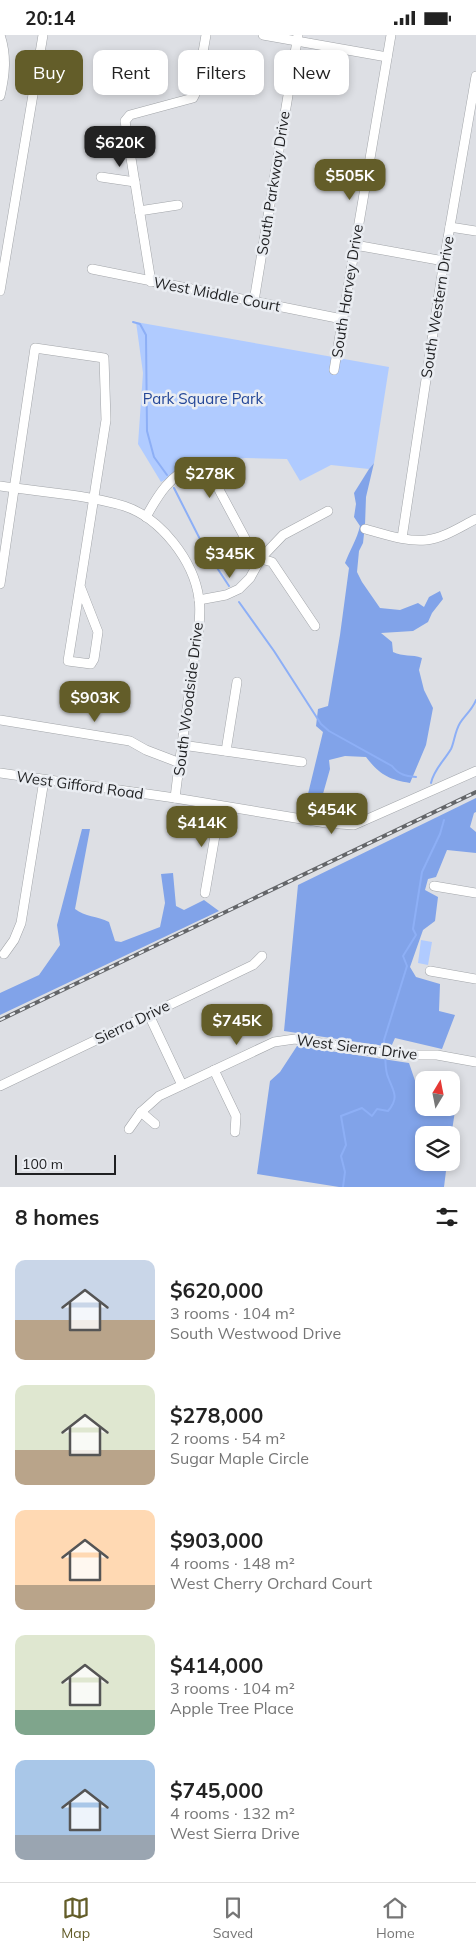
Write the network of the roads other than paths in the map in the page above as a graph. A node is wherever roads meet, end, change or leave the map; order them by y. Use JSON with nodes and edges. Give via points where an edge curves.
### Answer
{"nodes":[{"id":1,"x":0,"y":35,"type":"edge"},
{"id":2,"x":43,"y":35,"type":"edge"},
{"id":3,"x":206,"y":35,"type":"edge"},
{"id":4,"x":263,"y":35,"type":"edge"},
{"id":5,"x":391,"y":35,"type":"edge"},
{"id":6,"x":297,"y":38,"type":"edge"},
{"id":7,"x":2,"y":49,"type":"edge"},
{"id":8,"x":387,"y":57,"type":"junction"},
{"id":9,"x":476,"y":77,"type":"edge"},
{"id":10,"x":0,"y":96,"type":"edge"},
{"id":11,"x":101,"y":177,"type":"dead end"},
{"id":12,"x":134,"y":182,"type":"junction"},
{"id":13,"x":178,"y":205,"type":"dead end"},
{"id":14,"x":139,"y":211,"type":"junction"},
{"id":15,"x":450,"y":227,"type":"junction"},
{"id":16,"x":476,"y":231,"type":"edge"},
{"id":17,"x":355,"y":245,"type":"junction"},
{"id":18,"x":444,"y":261,"type":"junction"},
{"id":19,"x":92,"y":269,"type":"dead end"},
{"id":20,"x":151,"y":282,"type":"junction"},
{"id":21,"x":0,"y":291,"type":"edge"},
{"id":22,"x":254,"y":301,"type":"junction"},
{"id":23,"x":342,"y":319,"type":"junction"},
{"id":24,"x":334,"y":370,"type":"dead end"},
{"id":25,"x":0,"y":486,"type":"edge"},
{"id":26,"x":15,"y":488,"type":"junction"},
{"id":27,"x":94,"y":499,"type":"junction"},
{"id":28,"x":328,"y":511,"type":"dead end"},
{"id":29,"x":146,"y":517,"type":"junction"},
{"id":30,"x":476,"y":519,"type":"edge"},
{"id":31,"x":365,"y":529,"type":"dead end"},
{"id":32,"x":402,"y":538,"type":"junction"},
{"id":33,"x":261,"y":558,"type":"junction"},
{"id":34,"x":0,"y":584,"type":"edge"},
{"id":35,"x":80,"y":586,"type":"junction"},
{"id":36,"x":200,"y":600,"type":"junction"},
{"id":37,"x":314,"y":626,"type":"dead end"},
{"id":38,"x":237,"y":682,"type":"dead end"},
{"id":39,"x":0,"y":721,"type":"edge"},
{"id":40,"x":182,"y":745,"type":"junction"},
{"id":41,"x":226,"y":751,"type":"junction"},
{"id":42,"x":180,"y":763,"type":"junction"},
{"id":43,"x":302,"y":763,"type":"dead end"},
{"id":44,"x":476,"y":771,"type":"edge"},
{"id":45,"x":0,"y":773,"type":"edge"},
{"id":46,"x":44,"y":780,"type":"junction"},
{"id":47,"x":175,"y":799,"type":"junction"},
{"id":48,"x":220,"y":807,"type":"junction"},
{"id":49,"x":434,"y":886,"type":"dead end"},
{"id":50,"x":205,"y":893,"type":"dead end"},
{"id":51,"x":476,"y":893,"type":"edge"},
{"id":52,"x":4,"y":954,"type":"dead end"},
{"id":53,"x":262,"y":956,"type":"dead end"},
{"id":54,"x":430,"y":971,"type":"dead end"},
{"id":55,"x":476,"y":979,"type":"edge"},
{"id":56,"x":149,"y":1015,"type":"junction"},
{"id":57,"x":476,"y":1062,"type":"edge"},
{"id":58,"x":214,"y":1070,"type":"junction"},
{"id":59,"x":182,"y":1085,"type":"junction"},
{"id":60,"x":0,"y":1086,"type":"edge"},
{"id":61,"x":141,"y":1112,"type":"junction"},
{"id":62,"x":155,"y":1124,"type":"dead end"},
{"id":63,"x":130,"y":1129,"type":"dead end"},
{"id":64,"x":235,"y":1132,"type":"dead end"}],
"edges":[{"from":1,"to":7,"type":"street"},
{"from":2,"to":21,"type":"street"},
{"from":3,"to":12,"type":"street","via":[[193,98],[130,115],[126,119]]},
{"from":4,"to":6,"type":"street"},
{"from":5,"to":8,"type":"street","name":"South Harvey Drive"},
{"from":6,"to":8,"type":"street"},
{"from":6,"to":22,"type":"street","name":"South Parkway Drive"},
{"from":7,"to":10,"type":"street","via":[[5,61]]},
{"from":8,"to":17,"type":"street","name":"South Harvey Drive"},
{"from":9,"to":15,"type":"street","name":"South Western Drive"},
{"from":11,"to":12,"type":"street"},
{"from":12,"to":14,"type":"street"},
{"from":13,"to":14,"type":"street"},
{"from":14,"to":20,"type":"street"},
{"from":15,"to":16,"type":"street"},
{"from":15,"to":18,"type":"street","name":"South Western Drive"},
{"from":17,"to":18,"type":"street"},
{"from":17,"to":23,"type":"street","name":"South Harvey Drive"},
{"from":18,"to":32,"type":"street","name":"South Western Drive"},
{"from":19,"to":20,"type":"street","name":"West Middle Court"},
{"from":20,"to":22,"type":"street","name":"West Middle Court"},
{"from":22,"to":23,"type":"street","name":"West Middle Court"},
{"from":23,"to":24,"type":"street","name":"South Harvey Drive"},
{"from":25,"to":26,"type":"street"},
{"from":26,"to":27,"type":"street"},
{"from":26,"to":27,"type":"street","via":[[35,348],[104,358],[106,420]]},
{"from":26,"to":34,"type":"street"},
{"from":27,"to":29,"type":"street","via":[[125,506]]},
{"from":27,"to":35,"type":"street"},
{"from":28,"to":33,"type":"street","via":[[283,535]]},
{"from":29,"to":33,"type":"street","via":[[163,488],[175,477],[194,465],[208,469],[255,557]]},
{"from":29,"to":36,"type":"street","via":[[173,541],[186,559]]},
{"from":30,"to":32,"type":"street","via":[[435,538],[419,541]]},
{"from":31,"to":32,"type":"street"},
{"from":33,"to":36,"type":"street","via":[[250,578],[238,589]]},
{"from":33,"to":37,"type":"street","via":[[272,562]]},
{"from":35,"to":35,"type":"street","via":[[98,632],[91,664],[68,661]]},
{"from":36,"to":40,"type":"street","name":"South Woodside Drive"},
{"from":38,"to":41,"type":"street"},
{"from":39,"to":42,"type":"street","via":[[130,741]]},
{"from":40,"to":41,"type":"street"},
{"from":40,"to":42,"type":"street","name":"South Woodside Drive"},
{"from":41,"to":43,"type":"street"},
{"from":42,"to":47,"type":"street","name":"South Woodside Drive"},
{"from":44,"to":48,"type":"street","name":"West Gifford Road","via":[[354,825]]},
{"from":45,"to":46,"type":"street","name":"West Gifford Road"},
{"from":46,"to":47,"type":"street","name":"West Gifford Road"},
{"from":46,"to":52,"type":"street","via":[[21,923]]},
{"from":47,"to":48,"type":"street","name":"West Gifford Road"},
{"from":48,"to":50,"type":"street"},
{"from":49,"to":51,"type":"street"},
{"from":53,"to":56,"type":"street","name":"Sierra Drive","via":[[253,965]]},
{"from":54,"to":55,"type":"street"},
{"from":56,"to":59,"type":"street"},
{"from":56,"to":60,"type":"street","name":"Sierra Drive"},
{"from":57,"to":58,"type":"street","name":"West Sierra Drive","via":[[437,1055],[389,1054],[303,1039],[281,1040]]},
{"from":58,"to":59,"type":"street","name":"West Sierra Drive"},
{"from":58,"to":64,"type":"street","via":[[236,1117]]},
{"from":59,"to":61,"type":"street","name":"West Sierra Drive","via":[[159,1096]]},
{"from":61,"to":62,"type":"street"},
{"from":61,"to":63,"type":"street","name":"West Sierra Drive"}]}
